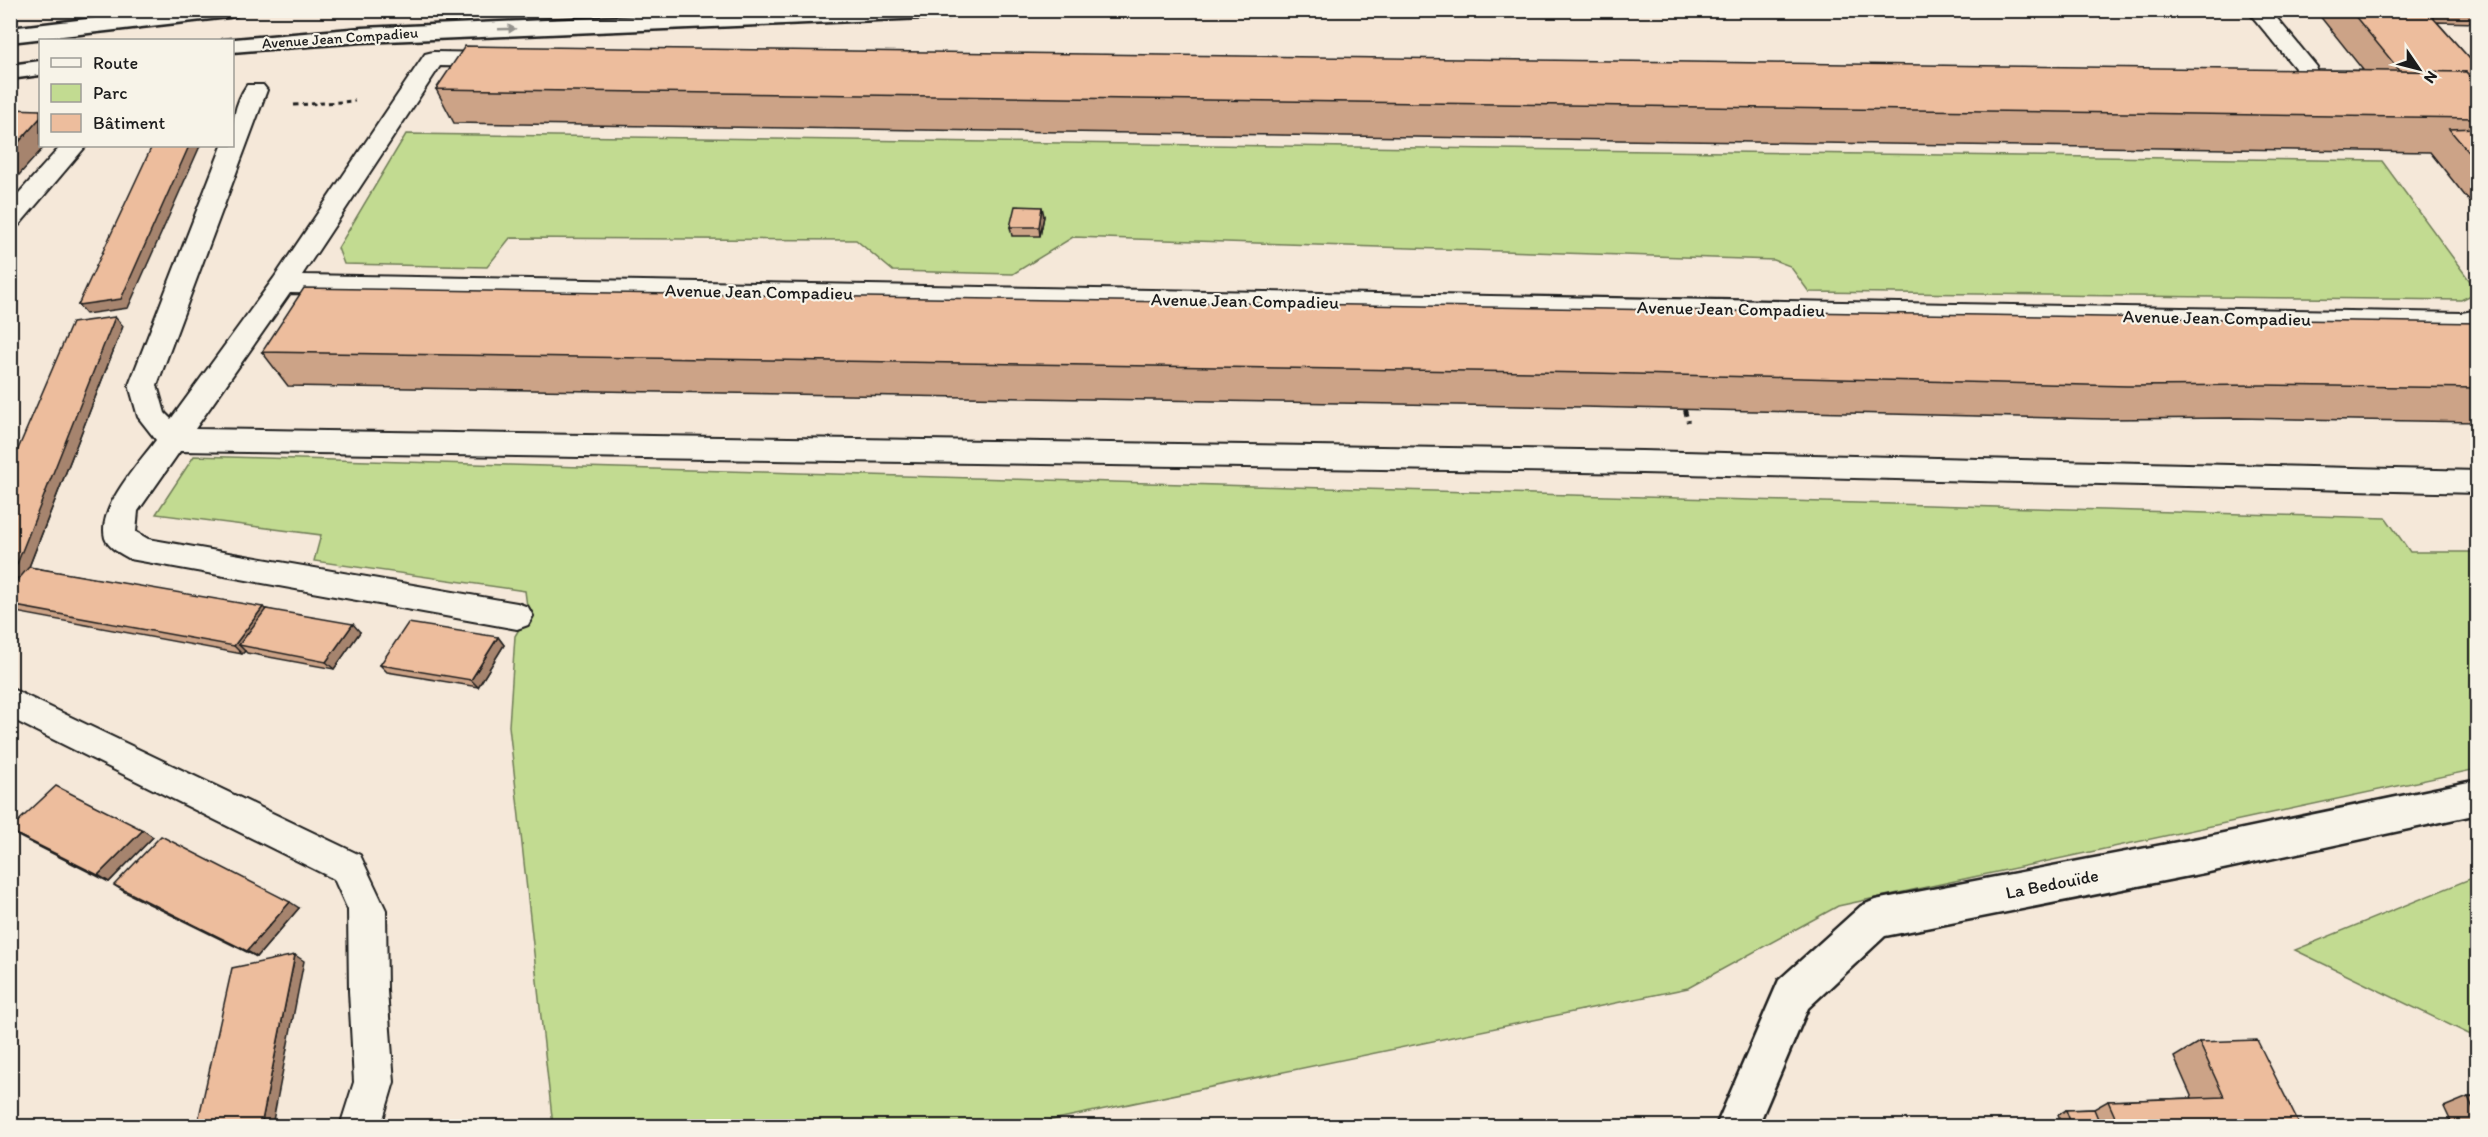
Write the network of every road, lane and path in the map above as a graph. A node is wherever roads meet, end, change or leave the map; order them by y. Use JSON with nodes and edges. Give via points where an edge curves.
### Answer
{"nodes":[{"id":1,"x":229,"y":10,"type":"edge"},
{"id":2,"x":460,"y":10,"type":"edge"},
{"id":3,"x":948,"y":10,"type":"edge"},
{"id":4,"x":2258,"y":10,"type":"edge"},
{"id":5,"x":169,"y":13,"type":"edge"},
{"id":6,"x":448,"y":32,"type":"junction"},
{"id":7,"x":10,"y":35,"type":"edge"},
{"id":8,"x":158,"y":39,"type":"edge"},
{"id":9,"x":234,"y":45,"type":"edge"},
{"id":10,"x":432,"y":60,"type":"junction"},
{"id":11,"x":528,"y":61,"type":"edge"},
{"id":12,"x":39,"y":68,"type":"edge"},
{"id":13,"x":10,"y":72,"type":"edge"},
{"id":14,"x":2251,"y":82,"type":"edge"},
{"id":15,"x":406,"y":98,"type":"junction"},
{"id":16,"x":251,"y":99,"type":"joint"},
{"id":17,"x":234,"y":144,"type":"edge"},
{"id":18,"x":73,"y":147,"type":"edge"},
{"id":19,"x":233,"y":147,"type":"edge"},
{"id":20,"x":10,"y":219,"type":"edge"},
{"id":21,"x":283,"y":284,"type":"junction"},
{"id":22,"x":2478,"y":319,"type":"edge"},
{"id":23,"x":174,"y":440,"type":"junction"},
{"id":24,"x":2478,"y":482,"type":"edge"},
{"id":25,"x":517,"y":616,"type":"dead end"},
{"id":26,"x":10,"y":702,"type":"edge"},
{"id":27,"x":2478,"y":796,"type":"edge"},
{"id":28,"x":361,"y":1126,"type":"edge"},
{"id":29,"x":1737,"y":1126,"type":"edge"}],
"edges":[{"from":1,"to":5,"type":"street"},
{"from":2,"to":6,"type":"street","name":"Avenue Jean Compadieu"},
{"from":6,"to":3,"type":"street","name":"Avenue Jean Compadieu","one_way":true},
{"from":4,"to":14,"type":"lane","via":[[2306,67],[2305,76],[2287,83]]},
{"from":5,"to":7,"type":"street"},
{"from":5,"to":8,"type":"street"},
{"from":6,"to":9,"type":"street","name":"Avenue Jean Compadieu"},
{"from":6,"to":10,"type":"street","name":"Avenue Jean Compadieu"},
{"from":10,"to":11,"type":"lane","name":"Avenue Jean Compadieu"},
{"from":10,"to":15,"type":"lane","name":"Avenue Jean Compadieu"},
{"from":12,"to":13,"type":"street"},
{"from":15,"to":16,"type":"path"},
{"from":15,"to":21,"type":"lane","name":"Avenue Jean Compadieu"},
{"from":16,"to":17,"type":"lane"},
{"from":18,"to":20,"type":"lane"},
{"from":19,"to":23,"type":"lane","via":[[143,385],[152,417]]},
{"from":21,"to":22,"type":"lane","name":"Avenue Jean Compadieu","via":[[2462,322]]},
{"from":21,"to":23,"type":"lane"},
{"from":23,"to":24,"type":"lane","via":[[1642,462]]},
{"from":23,"to":25,"type":"lane","via":[[123,509],[120,537],[141,550]]},
{"from":26,"to":28,"type":"lane","via":[[347,867],[367,910],[374,1082]]},
{"from":27,"to":29,"type":"street","name":"La Bedouïde","via":[[2209,854],[1875,918],[1793,994]]}]}
